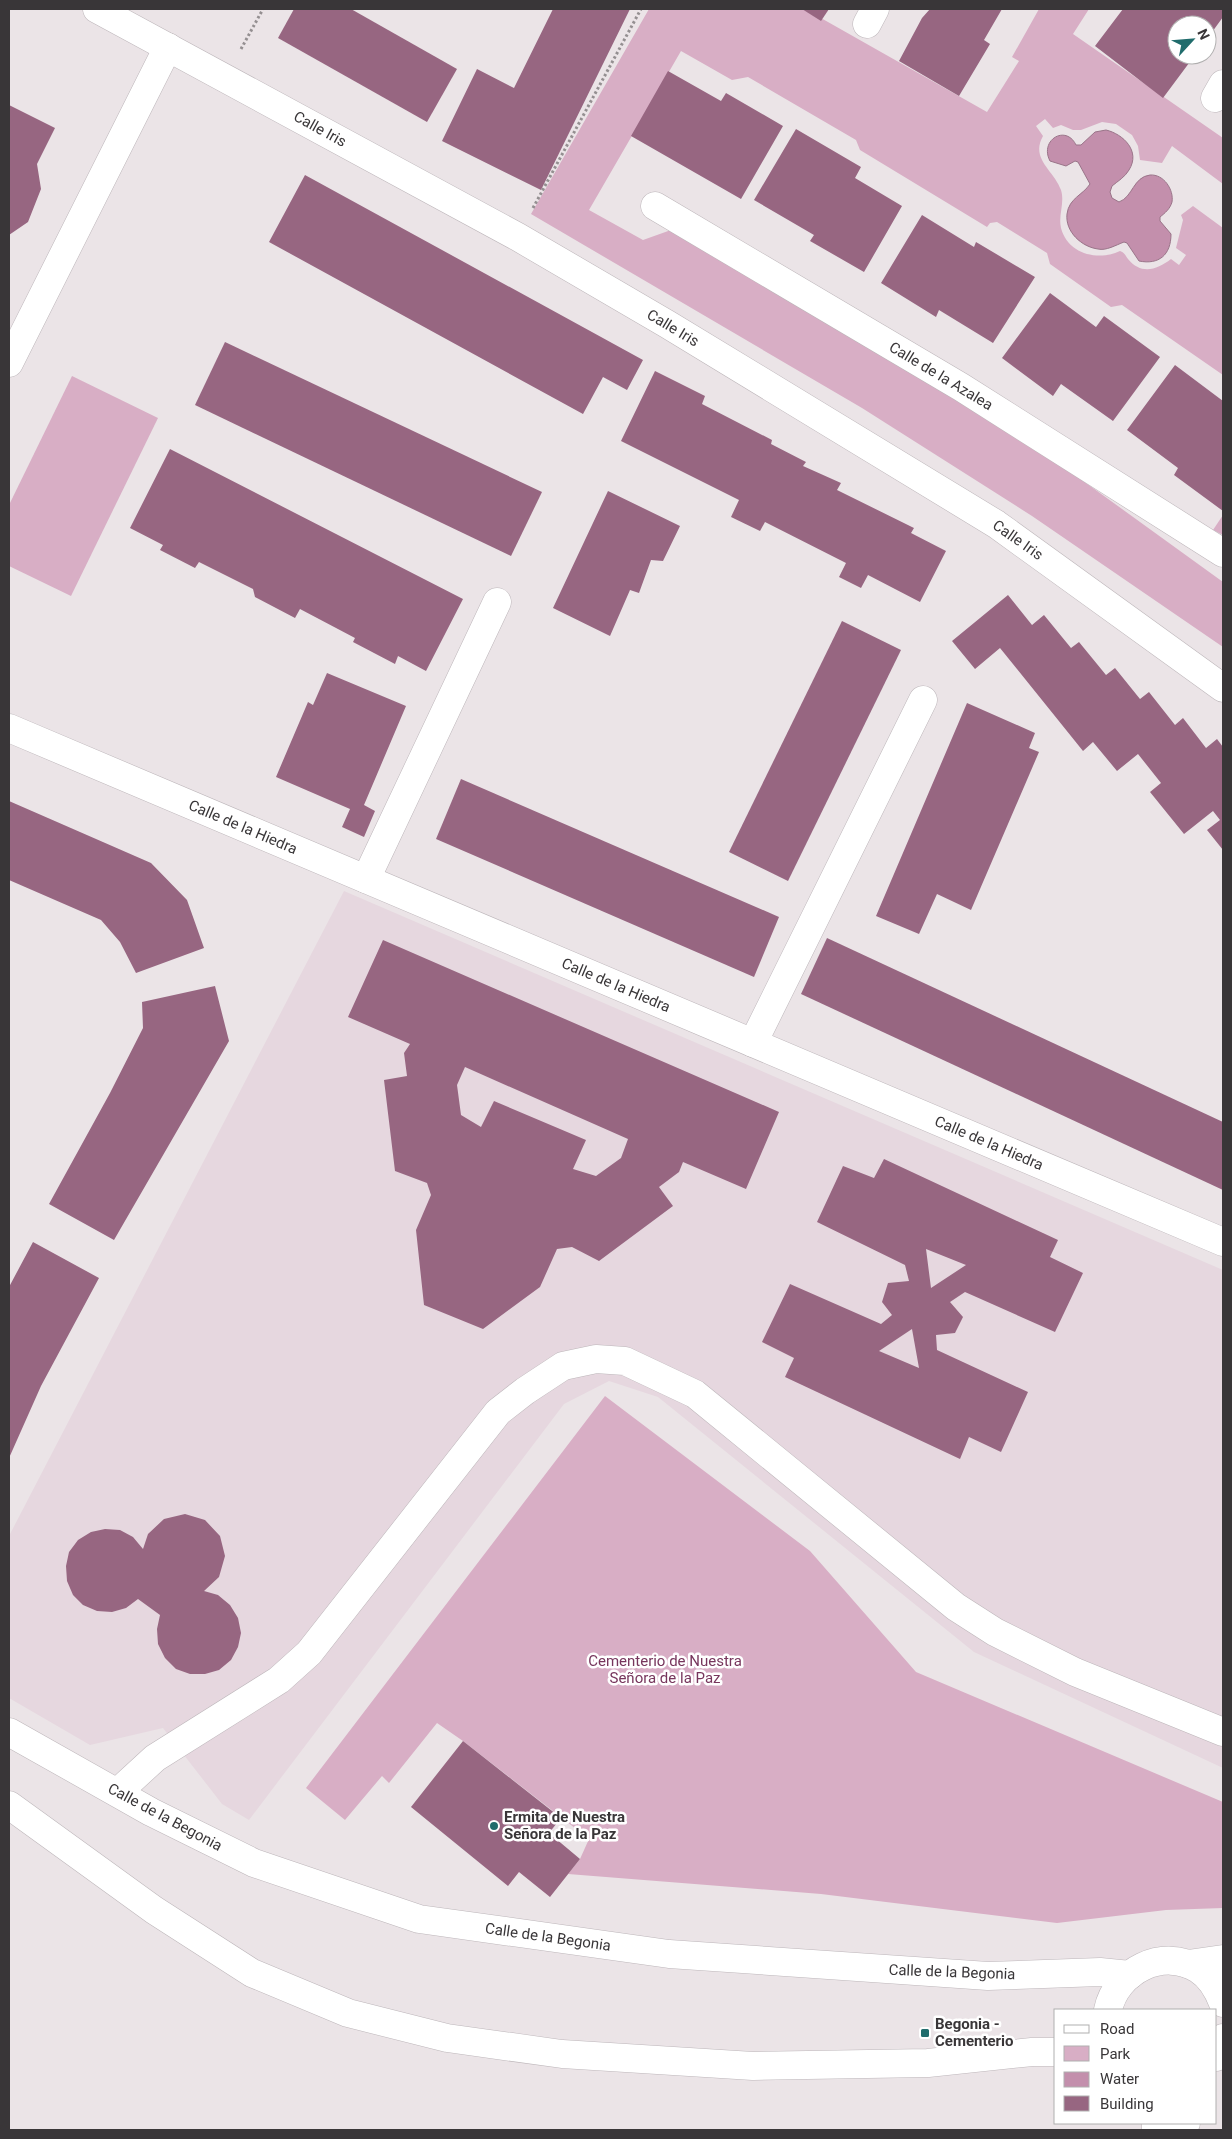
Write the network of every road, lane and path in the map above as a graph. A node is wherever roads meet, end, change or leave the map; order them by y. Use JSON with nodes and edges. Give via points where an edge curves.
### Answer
{"nodes":[{"id":1,"x":97,"y":9,"type":"edge"},
{"id":2,"x":263,"y":9,"type":"edge"},
{"id":3,"x":641,"y":9,"type":"edge"},
{"id":4,"x":168,"y":47,"type":"junction"},
{"id":5,"x":225,"y":78,"type":"junction"},
{"id":6,"x":655,"y":206,"type":"dead end"},
{"id":7,"x":518,"y":237,"type":"junction"},
{"id":8,"x":9,"y":362,"type":"edge"},
{"id":9,"x":1223,"y":553,"type":"edge"},
{"id":10,"x":497,"y":602,"type":"dead end"},
{"id":11,"x":1223,"y":688,"type":"edge"},
{"id":12,"x":923,"y":700,"type":"dead end"},
{"id":13,"x":9,"y":728,"type":"edge"},
{"id":14,"x":366,"y":879,"type":"junction"},
{"id":15,"x":753,"y":1043,"type":"junction"},
{"id":16,"x":1223,"y":1242,"type":"edge"},
{"id":17,"x":9,"y":1732,"type":"edge"},
{"id":18,"x":1223,"y":1732,"type":"edge"},
{"id":19,"x":118,"y":1792,"type":"junction"},
{"id":20,"x":9,"y":1805,"type":"edge"},
{"id":21,"x":1223,"y":1959,"type":"edge"},
{"id":22,"x":1188,"y":1964,"type":"junction"},
{"id":23,"x":1130,"y":1974,"type":"junction"},
{"id":24,"x":1223,"y":2003,"type":"edge"},
{"id":25,"x":1106,"y":2007,"type":"edge"},
{"id":26,"x":1223,"y":2038,"type":"edge"},
{"id":27,"x":1048,"y":2048,"type":"edge"},
{"id":28,"x":1217,"y":2054,"type":"edge"}],
"edges":[{"from":1,"to":4,"type":"street","name":"Calle Iris"},
{"from":2,"to":5,"type":"path"},
{"from":3,"to":7,"type":"path"},
{"from":4,"to":5,"type":"street","name":"Calle Iris"},
{"from":4,"to":8,"type":"street"},
{"from":5,"to":7,"type":"street","name":"Calle Iris"},
{"from":6,"to":9,"type":"street","name":"Calle de la Azalea","via":[[961,387]]},
{"from":7,"to":11,"type":"street","name":"Calle Iris","via":[[996,524]]},
{"from":10,"to":14,"type":"street"},
{"from":12,"to":15,"type":"street"},
{"from":13,"to":14,"type":"street","name":"Calle de la Hiedra"},
{"from":14,"to":15,"type":"street","name":"Calle de la Hiedra"},
{"from":15,"to":16,"type":"street","name":"Calle de la Hiedra"},
{"from":17,"to":19,"type":"street","name":"Calle de la Begonia"},
{"from":18,"to":19,"type":"street","via":[[1074,1672],[995,1632],[956,1607],[695,1394],[625,1361],[596,1359],[563,1366],[498,1412],[309,1653],[279,1680],[155,1758]]},
{"from":19,"to":23,"type":"street","name":"Calle de la Begonia","via":[[254,1863],[419,1919],[669,1954],[988,1976]]},
{"from":20,"to":27,"type":"street","via":[[154,1910],[252,1973],[348,2013],[447,2038],[562,2054],[754,2066],[928,2063]]},
{"from":21,"to":22,"type":"street"},
{"from":22,"to":23,"type":"street","via":[[1159,1961]]},
{"from":22,"to":24,"type":"street","via":[[1209,1978]]},
{"from":23,"to":25,"type":"street","via":[[1118,1985]]},
{"from":26,"to":28,"type":"street"}]}
